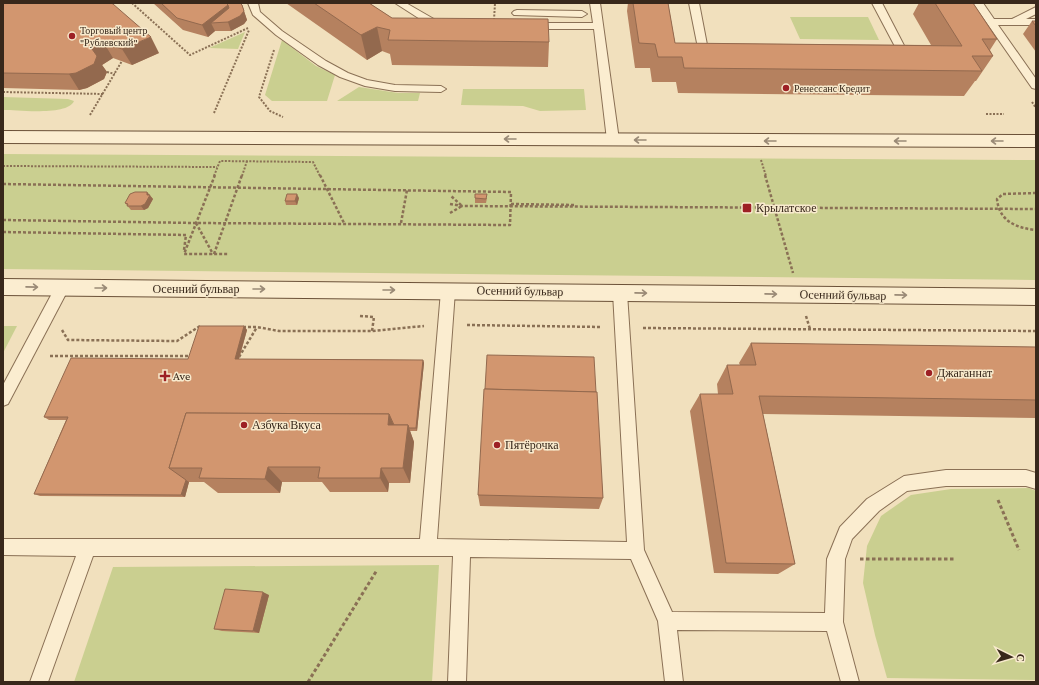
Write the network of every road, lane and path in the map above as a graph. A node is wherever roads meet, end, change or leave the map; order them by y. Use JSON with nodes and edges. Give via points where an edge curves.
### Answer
{"nodes":[{"id":1,"x":132,"y":3,"type":"edge"},
{"id":2,"x":253,"y":3,"type":"edge"},
{"id":3,"x":400,"y":3,"type":"edge"},
{"id":4,"x":495,"y":3,"type":"edge"},
{"id":5,"x":595,"y":3,"type":"edge"},
{"id":6,"x":694,"y":3,"type":"edge"},
{"id":7,"x":877,"y":3,"type":"edge"},
{"id":8,"x":978,"y":3,"type":"edge"},
{"id":9,"x":1036,"y":10,"type":"edge"},
{"id":10,"x":517,"y":13,"type":"dead end"},
{"id":11,"x":556,"y":14,"type":"junction"},
{"id":12,"x":582,"y":14,"type":"dead end"},
{"id":13,"x":991,"y":22,"type":"junction"},
{"id":14,"x":1012,"y":22,"type":"junction"},
{"id":15,"x":1036,"y":22,"type":"edge"},
{"id":16,"x":451,"y":26,"type":"edge"},
{"id":17,"x":494,"y":26,"type":"joint"},
{"id":18,"x":557,"y":26,"type":"junction"},
{"id":19,"x":598,"y":26,"type":"junction"},
{"id":20,"x":279,"y":33,"type":"junction"},
{"id":21,"x":727,"y":53,"type":"edge"},
{"id":22,"x":889,"y":57,"type":"edge"},
{"id":23,"x":122,"y":61,"type":"edge"},
{"id":24,"x":107,"y":72,"type":"dead end"},
{"id":25,"x":115,"y":74,"type":"junction"},
{"id":26,"x":1036,"y":86,"type":"edge"},
{"id":27,"x":441,"y":89,"type":"dead end"},
{"id":28,"x":3,"y":92,"type":"edge"},
{"id":29,"x":103,"y":94,"type":"junction"},
{"id":30,"x":214,"y":113,"type":"dead end"},
{"id":31,"x":986,"y":114,"type":"dead end"},
{"id":32,"x":1004,"y":114,"type":"dead end"},
{"id":33,"x":90,"y":116,"type":"dead end"},
{"id":34,"x":285,"y":117,"type":"dead end"},
{"id":35,"x":3,"y":137,"type":"edge"},
{"id":36,"x":613,"y":140,"type":"junction"},
{"id":37,"x":755,"y":140,"type":"junction"},
{"id":38,"x":1036,"y":141,"type":"edge"},
{"id":39,"x":247,"y":161,"type":"junction"},
{"id":40,"x":3,"y":166,"type":"edge"},
{"id":41,"x":217,"y":167,"type":"junction"},
{"id":42,"x":3,"y":184,"type":"edge"},
{"id":43,"x":209,"y":188,"type":"junction"},
{"id":44,"x":237,"y":188,"type":"junction"},
{"id":45,"x":326,"y":189,"type":"junction"},
{"id":46,"x":407,"y":190,"type":"junction"},
{"id":47,"x":1036,"y":193,"type":"edge"},
{"id":48,"x":451,"y":196,"type":"dead end"},
{"id":49,"x":450,"y":204,"type":"dead end"},
{"id":50,"x":511,"y":204,"type":"junction"},
{"id":51,"x":462,"y":206,"type":"junction"},
{"id":52,"x":774,"y":207,"type":"junction"},
{"id":53,"x":996,"y":208,"type":"junction"},
{"id":54,"x":1036,"y":210,"type":"edge"},
{"id":55,"x":450,"y":213,"type":"dead end"},
{"id":56,"x":3,"y":220,"type":"edge"},
{"id":57,"x":196,"y":223,"type":"junction"},
{"id":58,"x":225,"y":223,"type":"junction"},
{"id":59,"x":344,"y":223,"type":"junction"},
{"id":60,"x":401,"y":223,"type":"junction"},
{"id":61,"x":1036,"y":230,"type":"edge"},
{"id":62,"x":3,"y":232,"type":"edge"},
{"id":63,"x":184,"y":254,"type":"junction"},
{"id":64,"x":213,"y":254,"type":"junction"},
{"id":65,"x":228,"y":254,"type":"dead end"},
{"id":66,"x":3,"y":287,"type":"edge"},
{"id":67,"x":62,"y":288,"type":"junction"},
{"id":68,"x":448,"y":291,"type":"junction"},
{"id":69,"x":620,"y":293,"type":"junction"},
{"id":70,"x":800,"y":294,"type":"junction"},
{"id":71,"x":1036,"y":297,"type":"edge"},
{"id":72,"x":360,"y":316,"type":"dead end"},
{"id":73,"x":257,"y":327,"type":"dead end"},
{"id":74,"x":372,"y":331,"type":"dead end"},
{"id":75,"x":1036,"y":332,"type":"edge"},
{"id":76,"x":44,"y":356,"type":"dead end"},
{"id":77,"x":193,"y":356,"type":"edge"},
{"id":78,"x":239,"y":357,"type":"edge"},
{"id":79,"x":3,"y":399,"type":"edge"},
{"id":80,"x":989,"y":478,"type":"junction"},
{"id":81,"x":1036,"y":480,"type":"edge"},
{"id":82,"x":88,"y":546,"type":"junction"},
{"id":83,"x":3,"y":547,"type":"edge"},
{"id":84,"x":390,"y":548,"type":"junction"},
{"id":85,"x":428,"y":548,"type":"junction"},
{"id":86,"x":462,"y":548,"type":"junction"},
{"id":87,"x":1019,"y":550,"type":"dead end"},
{"id":88,"x":636,"y":551,"type":"junction"},
{"id":89,"x":836,"y":559,"type":"junction"},
{"id":90,"x":955,"y":559,"type":"dead end"},
{"id":91,"x":667,"y":621,"type":"junction"},
{"id":92,"x":834,"y":622,"type":"junction"},
{"id":93,"x":39,"y":682,"type":"edge"},
{"id":94,"x":308,"y":682,"type":"edge"},
{"id":95,"x":457,"y":682,"type":"edge"},
{"id":96,"x":674,"y":682,"type":"edge"},
{"id":97,"x":850,"y":682,"type":"edge"}],
"edges":[{"from":1,"to":30,"type":"path","via":[[190,55],[250,27]]},
{"from":2,"to":20,"type":"lane","via":[[256,13]]},
{"from":3,"to":16,"type":"lane","via":[[437,26]]},
{"from":4,"to":17,"type":"path"},
{"from":5,"to":19,"type":"lane"},
{"from":6,"to":21,"type":"lane","via":[[704,53]]},
{"from":7,"to":22,"type":"lane","via":[[905,57]]},
{"from":8,"to":13,"type":"lane"},
{"from":9,"to":14,"type":"lane"},
{"from":10,"to":11,"type":"lane"},
{"from":11,"to":12,"type":"lane"},
{"from":11,"to":18,"type":"lane"},
{"from":13,"to":14,"type":"lane"},
{"from":13,"to":26,"type":"lane"},
{"from":14,"to":15,"type":"lane"},
{"from":17,"to":18,"type":"lane"},
{"from":18,"to":19,"type":"lane"},
{"from":19,"to":36,"type":"lane"},
{"from":20,"to":27,"type":"lane","via":[[322,63],[365,83],[395,88]]},
{"from":20,"to":34,"type":"path","via":[[259,97],[270,111]]},
{"from":23,"to":25,"type":"path"},
{"from":24,"to":25,"type":"path"},
{"from":25,"to":29,"type":"path"},
{"from":28,"to":29,"type":"path"},
{"from":29,"to":33,"type":"path"},
{"from":31,"to":32,"type":"path"},
{"from":36,"to":35,"type":"street","one_way":true},
{"from":37,"to":36,"type":"street","one_way":true},
{"from":38,"to":37,"type":"street","one_way":true},
{"from":37,"to":52,"type":"path"},
{"from":39,"to":41,"type":"path","via":[[220,161]]},
{"from":39,"to":44,"type":"path"},
{"from":39,"to":45,"type":"path","via":[[313,162]]},
{"from":40,"to":41,"type":"path"},
{"from":41,"to":43,"type":"path"},
{"from":42,"to":43,"type":"path"},
{"from":43,"to":44,"type":"path"},
{"from":43,"to":57,"type":"path"},
{"from":44,"to":45,"type":"path"},
{"from":44,"to":58,"type":"path"},
{"from":45,"to":46,"type":"path"},
{"from":45,"to":59,"type":"path"},
{"from":46,"to":50,"type":"path","via":[[511,192]]},
{"from":46,"to":60,"type":"path"},
{"from":47,"to":53,"type":"path","via":[[1004,194],[997,199]]},
{"from":48,"to":51,"type":"path"},
{"from":49,"to":51,"type":"path"},
{"from":50,"to":52,"type":"path"},
{"from":50,"to":60,"type":"path","via":[[510,225]]},
{"from":51,"to":54,"type":"path"},
{"from":51,"to":55,"type":"path"},
{"from":52,"to":53,"type":"path"},
{"from":52,"to":70,"type":"path"},
{"from":53,"to":61,"type":"path","via":[[1003,218],[1014,226]]},
{"from":56,"to":57,"type":"path"},
{"from":57,"to":58,"type":"path"},
{"from":57,"to":63,"type":"path"},
{"from":57,"to":64,"type":"path"},
{"from":58,"to":59,"type":"path"},
{"from":58,"to":64,"type":"path"},
{"from":59,"to":60,"type":"path"},
{"from":62,"to":63,"type":"path","via":[[186,235]]},
{"from":63,"to":64,"type":"path"},
{"from":64,"to":65,"type":"path"},
{"from":66,"to":67,"type":"street","name":"Осенний бульвар","one_way":true},
{"from":67,"to":68,"type":"street","name":"Осенний бульвар","one_way":true},
{"from":67,"to":79,"type":"lane"},
{"from":68,"to":69,"type":"street","name":"Осенний бульвар"},
{"from":68,"to":85,"type":"lane"},
{"from":69,"to":70,"type":"street","name":"Осенний бульвар","one_way":true},
{"from":69,"to":88,"type":"lane"},
{"from":70,"to":71,"type":"street","name":"Осенний бульвар","one_way":true},
{"from":70,"to":75,"type":"path","via":[[810,329]]},
{"from":72,"to":74,"type":"path","via":[[374,316]]},
{"from":73,"to":78,"type":"path"},
{"from":76,"to":77,"type":"path"},
{"from":80,"to":81,"type":"lane"},
{"from":80,"to":87,"type":"path"},
{"from":80,"to":89,"type":"lane","via":[[946,478],[904,484],[873,505],[846,533]]},
{"from":82,"to":83,"type":"lane"},
{"from":82,"to":84,"type":"lane"},
{"from":82,"to":93,"type":"lane"},
{"from":84,"to":85,"type":"lane"},
{"from":84,"to":94,"type":"path"},
{"from":85,"to":86,"type":"lane"},
{"from":86,"to":88,"type":"lane"},
{"from":86,"to":95,"type":"lane"},
{"from":88,"to":91,"type":"lane"},
{"from":89,"to":90,"type":"path"},
{"from":89,"to":92,"type":"lane"},
{"from":91,"to":92,"type":"lane"},
{"from":91,"to":96,"type":"lane"},
{"from":92,"to":97,"type":"lane"}]}
